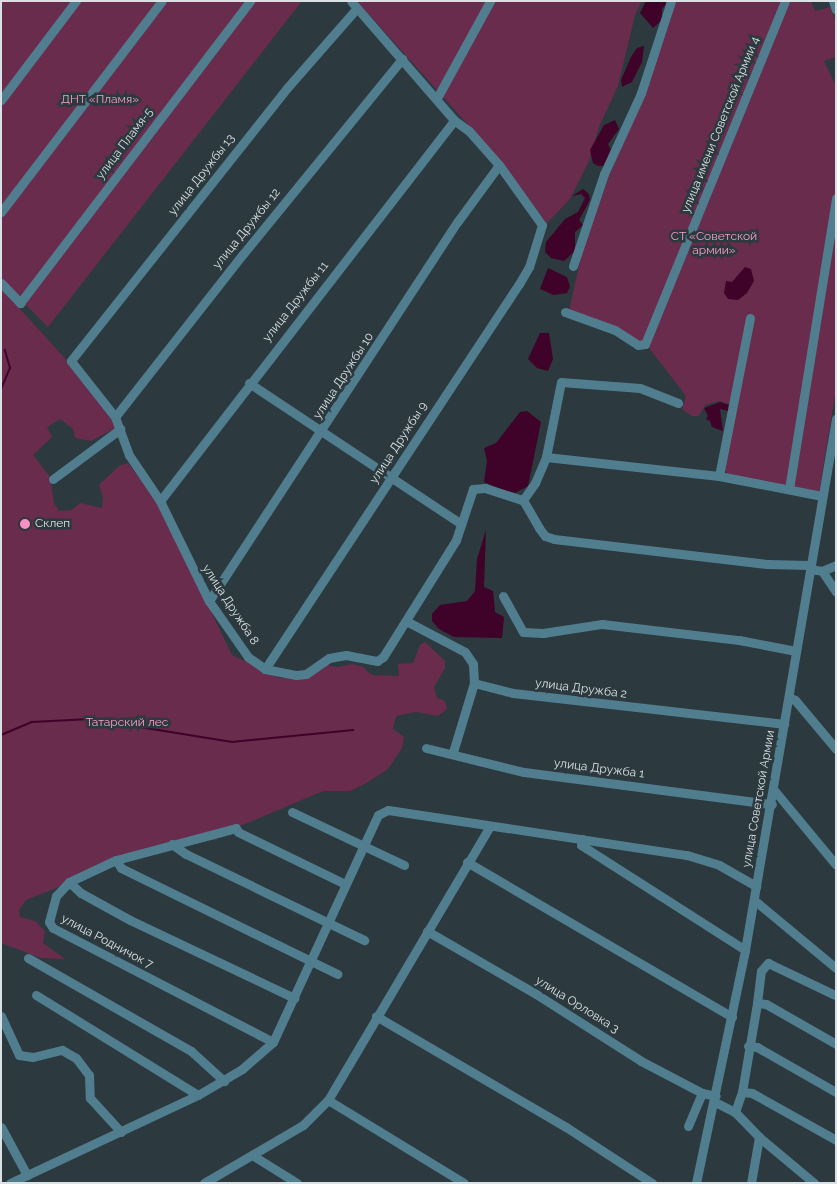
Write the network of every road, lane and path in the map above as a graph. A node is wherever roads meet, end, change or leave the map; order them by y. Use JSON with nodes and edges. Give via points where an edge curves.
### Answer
{"nodes":[{"id":1,"x":76,"y":1,"type":"edge"},
{"id":2,"x":162,"y":1,"type":"edge"},
{"id":3,"x":250,"y":1,"type":"edge"},
{"id":4,"x":490,"y":1,"type":"edge"},
{"id":5,"x":671,"y":1,"type":"edge"},
{"id":6,"x":785,"y":1,"type":"edge"},
{"id":7,"x":833,"y":1,"type":"edge"},
{"id":8,"x":354,"y":5,"type":"edge"},
{"id":9,"x":836,"y":10,"type":"edge"},
{"id":10,"x":402,"y":59,"type":"junction"},
{"id":11,"x":437,"y":98,"type":"junction"},
{"id":12,"x":1,"y":100,"type":"edge"},
{"id":13,"x":454,"y":120,"type":"junction"},
{"id":14,"x":499,"y":165,"type":"junction"},
{"id":15,"x":836,"y":198,"type":"edge"},
{"id":16,"x":1,"y":212,"type":"edge"},
{"id":17,"x":573,"y":266,"type":"dead end"},
{"id":18,"x":1,"y":283,"type":"edge"},
{"id":19,"x":565,"y":312,"type":"dead end"},
{"id":20,"x":750,"y":318,"type":"dead end"},
{"id":21,"x":71,"y":361,"type":"joint"},
{"id":22,"x":249,"y":383,"type":"junction"},
{"id":23,"x":678,"y":403,"type":"dead end"},
{"id":24,"x":115,"y":417,"type":"junction"},
{"id":25,"x":836,"y":419,"type":"edge"},
{"id":26,"x":120,"y":429,"type":"junction"},
{"id":27,"x":323,"y":432,"type":"junction"},
{"id":28,"x":833,"y":451,"type":"edge"},
{"id":29,"x":546,"y":457,"type":"junction"},
{"id":30,"x":719,"y":476,"type":"junction"},
{"id":31,"x":391,"y":478,"type":"junction"},
{"id":32,"x":53,"y":479,"type":"dead end"},
{"id":33,"x":788,"y":489,"type":"junction"},
{"id":34,"x":822,"y":496,"type":"junction"},
{"id":35,"x":523,"y":500,"type":"junction"},
{"id":36,"x":160,"y":501,"type":"junction"},
{"id":37,"x":461,"y":524,"type":"junction"},
{"id":38,"x":836,"y":565,"type":"edge"},
{"id":39,"x":810,"y":567,"type":"junction"},
{"id":40,"x":822,"y":571,"type":"junction"},
{"id":41,"x":836,"y":592,"type":"edge"},
{"id":42,"x":503,"y":596,"type":"dead end"},
{"id":43,"x":209,"y":601,"type":"junction"},
{"id":44,"x":408,"y":622,"type":"junction"},
{"id":45,"x":796,"y":651,"type":"junction"},
{"id":46,"x":265,"y":669,"type":"junction"},
{"id":47,"x":474,"y":683,"type":"junction"},
{"id":48,"x":789,"y":698,"type":"junction"},
{"id":49,"x":784,"y":724,"type":"junction"},
{"id":50,"x":426,"y":748,"type":"dead end"},
{"id":51,"x":836,"y":749,"type":"edge"},
{"id":52,"x":453,"y":752,"type":"junction"},
{"id":53,"x":774,"y":790,"type":"junction"},
{"id":54,"x":772,"y":804,"type":"junction"},
{"id":55,"x":292,"y":812,"type":"dead end"},
{"id":56,"x":490,"y":826,"type":"junction"},
{"id":57,"x":582,"y":839,"type":"junction"},
{"id":58,"x":172,"y":844,"type":"junction"},
{"id":59,"x":363,"y":846,"type":"junction"},
{"id":60,"x":116,"y":860,"type":"junction"},
{"id":61,"x":467,"y":862,"type":"junction"},
{"id":62,"x":404,"y":865,"type":"dead end"},
{"id":63,"x":836,"y":865,"type":"edge"},
{"id":64,"x":69,"y":882,"type":"junction"},
{"id":65,"x":345,"y":884,"type":"junction"},
{"id":66,"x":756,"y":886,"type":"junction"},
{"id":67,"x":754,"y":900,"type":"junction"},
{"id":68,"x":328,"y":922,"type":"junction"},
{"id":69,"x":427,"y":931,"type":"junction"},
{"id":70,"x":364,"y":940,"type":"dead end"},
{"id":71,"x":745,"y":950,"type":"junction"},
{"id":72,"x":28,"y":958,"type":"dead end"},
{"id":73,"x":311,"y":960,"type":"junction"},
{"id":74,"x":836,"y":968,"type":"edge"},
{"id":75,"x":337,"y":974,"type":"dead end"},
{"id":76,"x":36,"y":995,"type":"dead end"},
{"id":77,"x":835,"y":995,"type":"edge"},
{"id":78,"x":294,"y":998,"type":"junction"},
{"id":79,"x":757,"y":1003,"type":"junction"},
{"id":80,"x":1,"y":1016,"type":"edge"},
{"id":81,"x":376,"y":1016,"type":"junction"},
{"id":82,"x":732,"y":1017,"type":"junction"},
{"id":83,"x":273,"y":1042,"type":"junction"},
{"id":84,"x":836,"y":1044,"type":"edge"},
{"id":85,"x":748,"y":1046,"type":"junction"},
{"id":86,"x":224,"y":1081,"type":"junction"},
{"id":87,"x":702,"y":1092,"type":"junction"},
{"id":88,"x":742,"y":1092,"type":"junction"},
{"id":89,"x":836,"y":1092,"type":"edge"},
{"id":90,"x":198,"y":1095,"type":"junction"},
{"id":91,"x":715,"y":1099,"type":"junction"},
{"id":92,"x":328,"y":1100,"type":"junction"},
{"id":93,"x":735,"y":1112,"type":"junction"},
{"id":94,"x":1,"y":1126,"type":"edge"},
{"id":95,"x":688,"y":1126,"type":"dead end"},
{"id":96,"x":121,"y":1132,"type":"junction"},
{"id":97,"x":759,"y":1137,"type":"junction"},
{"id":98,"x":836,"y":1140,"type":"edge"},
{"id":99,"x":252,"y":1155,"type":"junction"},
{"id":100,"x":27,"y":1175,"type":"junction"},
{"id":101,"x":10,"y":1183,"type":"edge"},
{"id":102,"x":204,"y":1183,"type":"edge"},
{"id":103,"x":297,"y":1183,"type":"edge"},
{"id":104,"x":464,"y":1183,"type":"edge"},
{"id":105,"x":652,"y":1183,"type":"edge"},
{"id":106,"x":696,"y":1183,"type":"edge"},
{"id":107,"x":751,"y":1183,"type":"edge"},
{"id":108,"x":814,"y":1183,"type":"edge"}],
"edges":[{"from":1,"to":12,"type":"street"},
{"from":2,"to":16,"type":"street"},
{"from":3,"to":18,"type":"street","name":"улица Пламя-5","via":[[20,303]]},
{"from":4,"to":11,"type":"street"},
{"from":5,"to":17,"type":"street","via":[[641,93],[604,174]]},
{"from":6,"to":19,"type":"street","name":"улица имени Советской Армии 4","via":[[645,344],[638,345],[615,330]]},
{"from":7,"to":9,"type":"street"},
{"from":8,"to":10,"type":"street"},
{"from":8,"to":21,"type":"street","name":"улица Дружбы 13"},
{"from":10,"to":11,"type":"street"},
{"from":10,"to":24,"type":"street","name":"улица Дружбы 12"},
{"from":11,"to":13,"type":"street"},
{"from":13,"to":14,"type":"street","via":[[469,131]]},
{"from":13,"to":22,"type":"street","name":"улица Дружбы 11"},
{"from":14,"to":27,"type":"street","name":"улица Дружбы 10","via":[[458,221]]},
{"from":14,"to":31,"type":"street","name":"улица Дружбы 9","via":[[542,225],[529,267]]},
{"from":15,"to":33,"type":"street"},
{"from":20,"to":30,"type":"street"},
{"from":21,"to":24,"type":"street","name":"улица Дружба 8"},
{"from":22,"to":27,"type":"street"},
{"from":22,"to":36,"type":"street","name":"улица Дружбы 11"},
{"from":23,"to":29,"type":"street","via":[[640,388],[561,382]]},
{"from":24,"to":26,"type":"street","name":"улица Дружба 8"},
{"from":25,"to":28,"type":"street","name":"улица Советской Армии"},
{"from":26,"to":32,"type":"street"},
{"from":26,"to":36,"type":"street","name":"улица Дружба 8","via":[[129,455]]},
{"from":27,"to":31,"type":"street"},
{"from":27,"to":43,"type":"street","name":"улица Дружбы 10"},
{"from":28,"to":34,"type":"street","name":"улица Советской Армии"},
{"from":29,"to":30,"type":"street"},
{"from":29,"to":35,"type":"street","via":[[535,483]]},
{"from":30,"to":33,"type":"street"},
{"from":31,"to":37,"type":"street"},
{"from":31,"to":46,"type":"street","name":"улица Дружбы 9"},
{"from":33,"to":34,"type":"street"},
{"from":34,"to":39,"type":"street","name":"улица Советской Армии"},
{"from":35,"to":37,"type":"street","name":"улица Дружба 8","via":[[486,488],[473,489]]},
{"from":35,"to":39,"type":"street","via":[[545,536],[554,539]]},
{"from":36,"to":43,"type":"street","name":"улица Дружба 8"},
{"from":37,"to":44,"type":"street","name":"улица Дружба 8","via":[[456,540]]},
{"from":38,"to":40,"type":"street"},
{"from":39,"to":40,"type":"street"},
{"from":39,"to":45,"type":"street","name":"улица Советской Армии"},
{"from":40,"to":41,"type":"street"},
{"from":42,"to":45,"type":"street","via":[[523,632],[543,634],[602,624],[739,640]]},
{"from":43,"to":46,"type":"street","name":"улица Дружба 8","via":[[248,657]]},
{"from":44,"to":46,"type":"street","name":"улица Дружба 8","via":[[383,657],[377,660],[346,655],[329,658],[306,674],[296,675]]},
{"from":44,"to":47,"type":"street","via":[[465,652],[473,664]]},
{"from":45,"to":48,"type":"street","name":"улица Советской Армии"},
{"from":47,"to":49,"type":"street","name":"улица Дружба 2","via":[[513,693]]},
{"from":47,"to":52,"type":"street"},
{"from":48,"to":49,"type":"street","name":"улица Советской Армии"},
{"from":48,"to":51,"type":"street","via":[[796,700]]},
{"from":49,"to":53,"type":"street","name":"улица Советской Армии"},
{"from":50,"to":52,"type":"street","name":"улица Дружба 1"},
{"from":52,"to":54,"type":"street","name":"улица Дружба 1","via":[[524,772]]},
{"from":53,"to":54,"type":"street","name":"улица Советской Армии"},
{"from":53,"to":63,"type":"street"},
{"from":54,"to":66,"type":"street","name":"улица Советской Армии"},
{"from":55,"to":59,"type":"street"},
{"from":56,"to":57,"type":"street"},
{"from":56,"to":59,"type":"street","via":[[388,810],[378,814]]},
{"from":56,"to":61,"type":"street"},
{"from":57,"to":66,"type":"street","via":[[687,855],[719,865]]},
{"from":57,"to":71,"type":"street","via":[[582,845]]},
{"from":58,"to":60,"type":"street","name":"улица Родничок 7"},
{"from":58,"to":65,"type":"street","name":"улица Родничок 7","via":[[236,828],[238,832]]},
{"from":58,"to":68,"type":"street","via":[[186,854]]},
{"from":59,"to":62,"type":"street"},
{"from":59,"to":65,"type":"street"},
{"from":60,"to":64,"type":"street","name":"улица Родничок 7"},
{"from":60,"to":73,"type":"street","via":[[121,868]]},
{"from":61,"to":69,"type":"street"},
{"from":61,"to":82,"type":"street"},
{"from":64,"to":78,"type":"street","via":[[81,893],[130,920]]},
{"from":64,"to":83,"type":"street","name":"улица Родничок 7","via":[[56,896],[51,909],[49,922],[53,928]]},
{"from":65,"to":68,"type":"street"},
{"from":66,"to":67,"type":"street","name":"улица Советской Армии"},
{"from":67,"to":71,"type":"street","name":"улица Советской Армии"},
{"from":67,"to":74,"type":"street"},
{"from":68,"to":70,"type":"street"},
{"from":68,"to":73,"type":"street"},
{"from":69,"to":81,"type":"street"},
{"from":69,"to":87,"type":"street","name":"улица Орловка 3","via":[[536,994],[641,1061]]},
{"from":71,"to":82,"type":"street","name":"улица Советской Армии"},
{"from":72,"to":86,"type":"street","via":[[191,1050]]},
{"from":73,"to":75,"type":"street"},
{"from":73,"to":78,"type":"street"},
{"from":76,"to":90,"type":"street"},
{"from":77,"to":79,"type":"street","via":[[768,963],[761,971]]},
{"from":78,"to":83,"type":"street"},
{"from":79,"to":84,"type":"street","via":[[766,1004]]},
{"from":79,"to":85,"type":"street"},
{"from":80,"to":96,"type":"street","via":[[19,1055],[33,1057],[62,1050],[76,1058],[89,1075],[90,1098]]},
{"from":81,"to":92,"type":"street"},
{"from":81,"to":105,"type":"street","via":[[566,1126]]},
{"from":82,"to":91,"type":"street","name":"улица Советской Армии"},
{"from":83,"to":86,"type":"street"},
{"from":85,"to":88,"type":"street"},
{"from":85,"to":89,"type":"street","via":[[757,1047]]},
{"from":86,"to":90,"type":"street"},
{"from":87,"to":91,"type":"street","name":"улица Орловка 3"},
{"from":87,"to":95,"type":"street"},
{"from":88,"to":93,"type":"street"},
{"from":88,"to":98,"type":"street","via":[[752,1093]]},
{"from":90,"to":96,"type":"street"},
{"from":91,"to":93,"type":"street","name":"улица Орловка 3"},
{"from":91,"to":106,"type":"street","name":"улица Советской Армии"},
{"from":92,"to":99,"type":"street","via":[[303,1125]]},
{"from":92,"to":104,"type":"street"},
{"from":93,"to":97,"type":"street","name":"улица Орловка 3"},
{"from":94,"to":100,"type":"street"},
{"from":96,"to":100,"type":"street"},
{"from":97,"to":107,"type":"street"},
{"from":97,"to":108,"type":"street","name":"улица Орловка 3"},
{"from":99,"to":102,"type":"street"},
{"from":99,"to":103,"type":"street"},
{"from":100,"to":101,"type":"street"}]}
